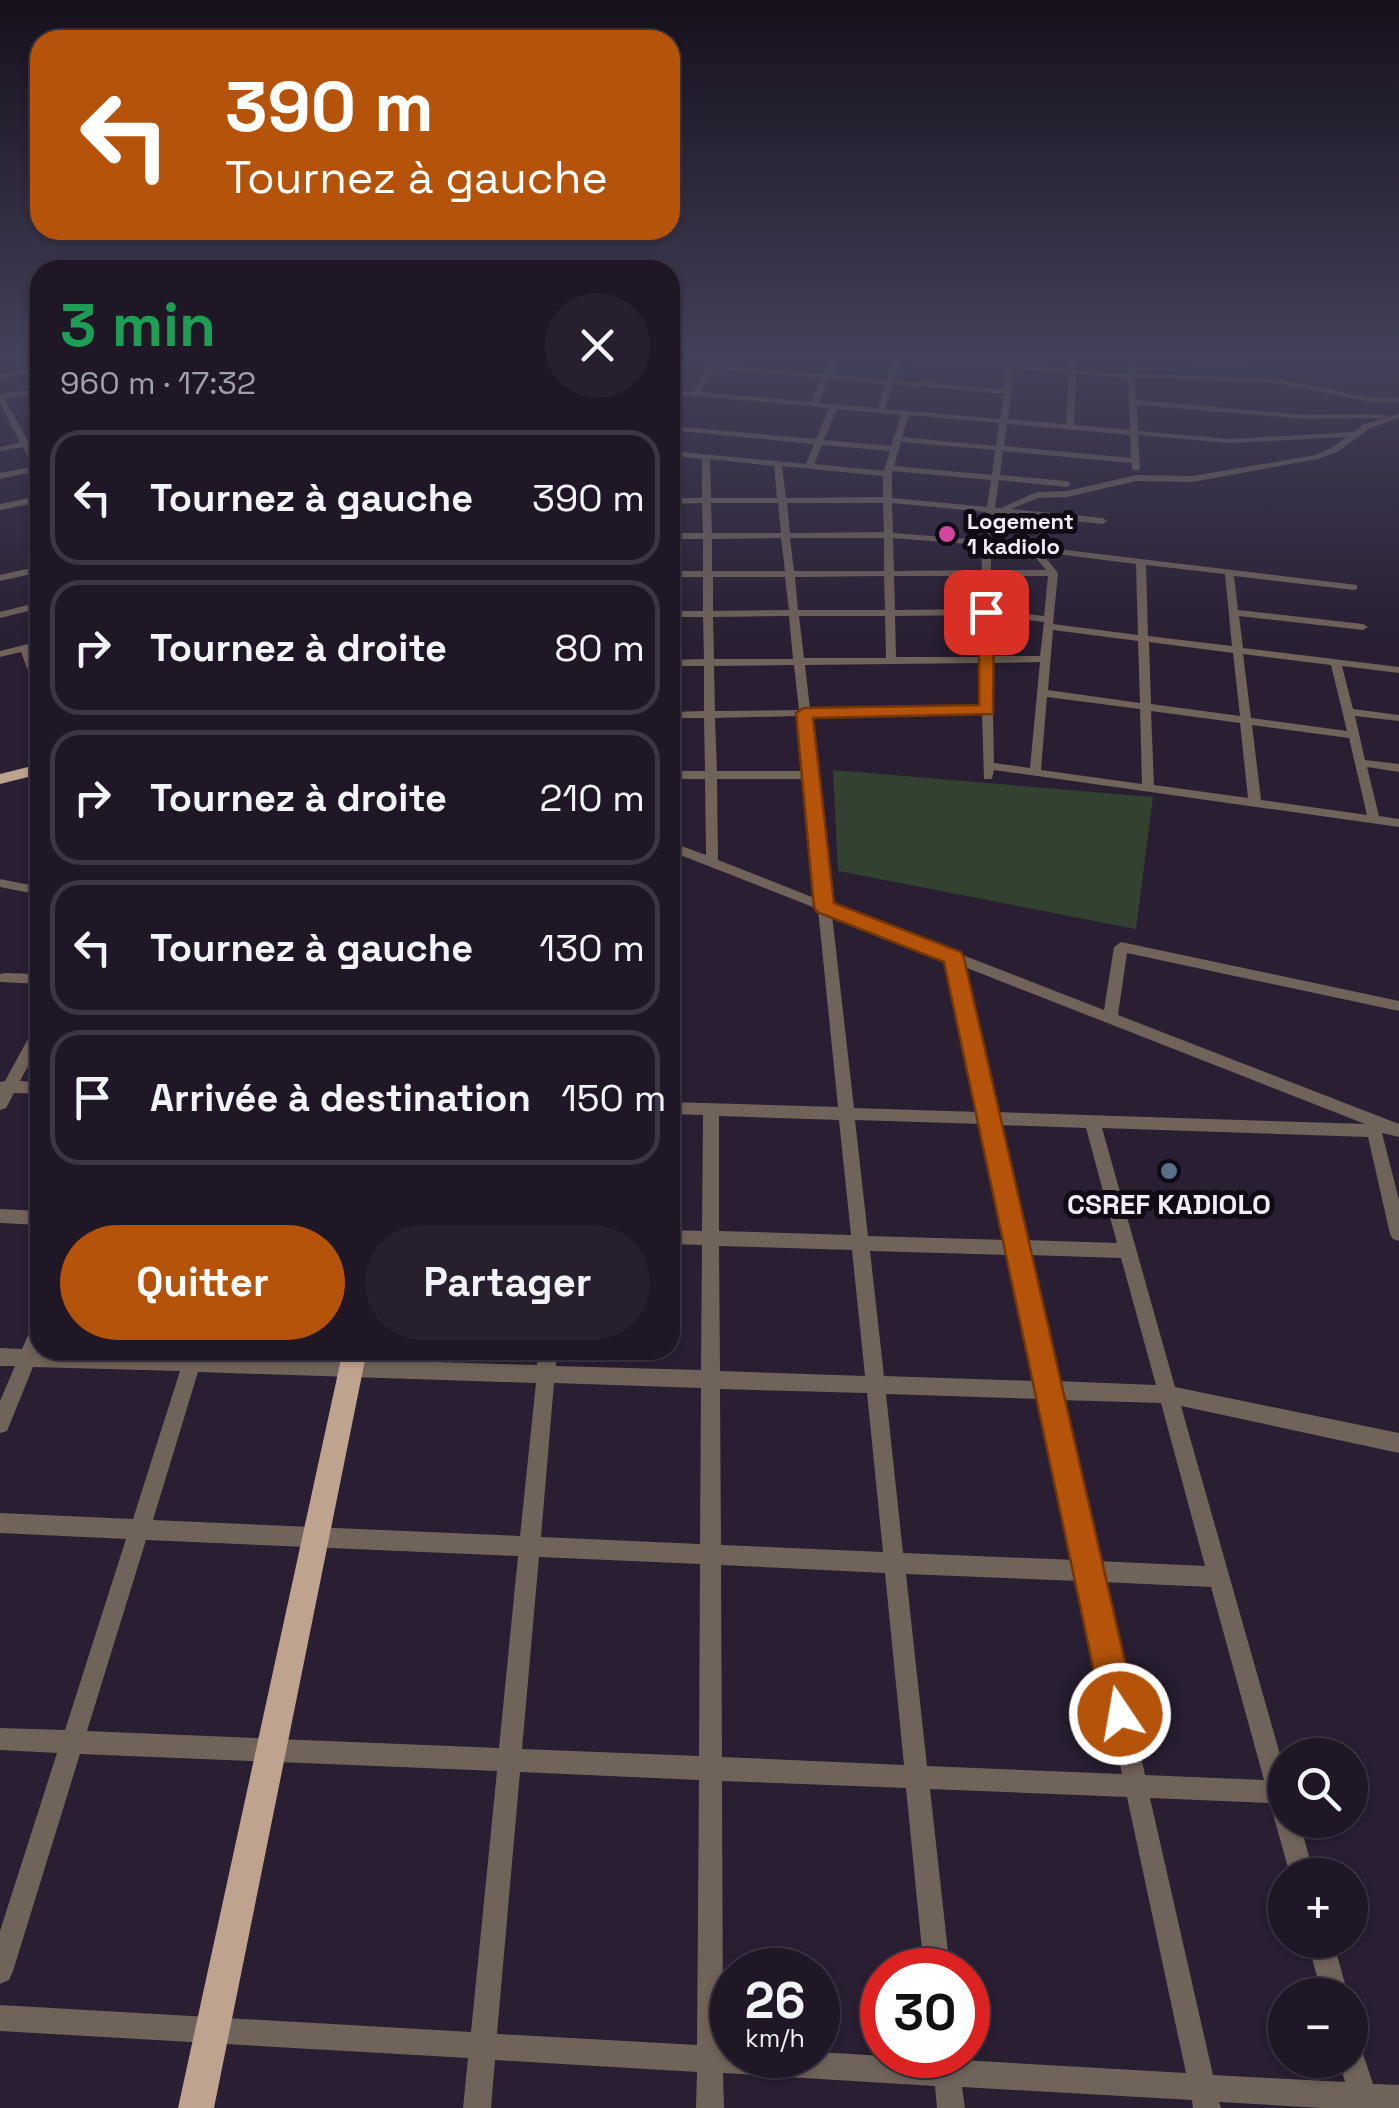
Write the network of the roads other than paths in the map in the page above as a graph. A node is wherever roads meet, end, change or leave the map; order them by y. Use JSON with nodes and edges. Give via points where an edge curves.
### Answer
{"nodes":[{"id":1,"x":815,"y":452,"type":"edge"},
{"id":2,"x":894,"y":452,"type":"edge"},
{"id":3,"x":999,"y":452,"type":"edge"},
{"id":4,"x":1046,"y":452,"type":"edge"},
{"id":5,"x":1135,"y":452,"type":"edge"},
{"id":6,"x":1325,"y":452,"type":"edge"},
{"id":7,"x":680,"y":453,"type":"edge"},
{"id":8,"x":706,"y":456,"type":"junction"},
{"id":9,"x":1136,"y":461,"type":"junction"},
{"id":10,"x":778,"y":464,"type":"junction"},
{"id":11,"x":809,"y":466,"type":"junction"},
{"id":12,"x":30,"y":471,"type":"edge"},
{"id":13,"x":888,"y":471,"type":"junction"},
{"id":14,"x":0,"y":476,"type":"edge"},
{"id":15,"x":995,"y":478,"type":"junction"},
{"id":16,"x":1136,"y":478,"type":"junction"},
{"id":17,"x":1067,"y":484,"type":"dead end"},
{"id":18,"x":888,"y":500,"type":"junction"},
{"id":19,"x":30,"y":501,"type":"edge"},
{"id":20,"x":706,"y":501,"type":"junction"},
{"id":21,"x":782,"y":501,"type":"junction"},
{"id":22,"x":680,"y":502,"type":"edge"},
{"id":23,"x":0,"y":508,"type":"edge"},
{"id":24,"x":996,"y":510,"type":"junction"},
{"id":25,"x":1103,"y":521,"type":"dead end"},
{"id":26,"x":888,"y":535,"type":"junction"},
{"id":27,"x":680,"y":536,"type":"edge"},
{"id":28,"x":707,"y":536,"type":"junction"},
{"id":29,"x":786,"y":536,"type":"junction"},
{"id":30,"x":986,"y":543,"type":"junction"},
{"id":31,"x":1036,"y":553,"type":"junction"},
{"id":32,"x":1140,"y":561,"type":"junction"},
{"id":33,"x":30,"y":571,"type":"edge"},
{"id":34,"x":1229,"y":572,"type":"junction"},
{"id":35,"x":986,"y":573,"type":"junction"},
{"id":36,"x":1028,"y":573,"type":"junction"},
{"id":37,"x":1052,"y":573,"type":"junction"},
{"id":38,"x":680,"y":574,"type":"edge"},
{"id":39,"x":708,"y":574,"type":"junction"},
{"id":40,"x":790,"y":574,"type":"junction"},
{"id":41,"x":889,"y":574,"type":"junction"},
{"id":42,"x":0,"y":578,"type":"edge"},
{"id":43,"x":1354,"y":586,"type":"dead end"},
{"id":44,"x":30,"y":608,"type":"edge"},
{"id":45,"x":890,"y":612,"type":"junction"},
{"id":46,"x":986,"y":612,"type":"junction"},
{"id":47,"x":1234,"y":612,"type":"junction"},
{"id":48,"x":794,"y":613,"type":"junction"},
{"id":49,"x":680,"y":614,"type":"edge"},
{"id":50,"x":708,"y":614,"type":"junction"},
{"id":51,"x":0,"y":615,"type":"edge"},
{"id":52,"x":1050,"y":623,"type":"junction"},
{"id":53,"x":1363,"y":627,"type":"dead end"},
{"id":54,"x":1143,"y":638,"type":"junction"},
{"id":55,"x":30,"y":646,"type":"edge"},
{"id":56,"x":24,"y":648,"type":"junction"},
{"id":57,"x":1238,"y":650,"type":"junction"},
{"id":58,"x":0,"y":654,"type":"edge"},
{"id":59,"x":1046,"y":659,"type":"junction"},
{"id":60,"x":987,"y":660,"type":"junction"},
{"id":61,"x":891,"y":661,"type":"junction"},
{"id":62,"x":709,"y":662,"type":"junction"},
{"id":63,"x":799,"y":662,"type":"junction"},
{"id":64,"x":1336,"y":662,"type":"junction"},
{"id":65,"x":680,"y":663,"type":"edge"},
{"id":66,"x":30,"y":664,"type":"edge"},
{"id":67,"x":1399,"y":670,"type":"edge"},
{"id":68,"x":1043,"y":692,"type":"junction"},
{"id":69,"x":1145,"y":706,"type":"junction"},
{"id":70,"x":987,"y":710,"type":"junction"},
{"id":71,"x":1348,"y":712,"type":"junction"},
{"id":72,"x":804,"y":713,"type":"junction"},
{"id":73,"x":710,"y":714,"type":"junction"},
{"id":74,"x":680,"y":715,"type":"edge"},
{"id":75,"x":1399,"y":718,"type":"edge"},
{"id":76,"x":1246,"y":720,"type":"junction"},
{"id":77,"x":1354,"y":735,"type":"junction"},
{"id":78,"x":1360,"y":763,"type":"junction"},
{"id":79,"x":1399,"y":768,"type":"edge"},
{"id":80,"x":30,"y":772,"type":"edge"},
{"id":81,"x":1035,"y":773,"type":"junction"},
{"id":82,"x":680,"y":774,"type":"edge"},
{"id":83,"x":711,"y":774,"type":"junction"},
{"id":84,"x":811,"y":774,"type":"junction"},
{"id":85,"x":0,"y":779,"type":"edge"},
{"id":86,"x":1148,"y":788,"type":"junction"},
{"id":87,"x":1255,"y":803,"type":"junction"},
{"id":88,"x":1374,"y":820,"type":"junction"},
{"id":89,"x":1399,"y":823,"type":"edge"},
{"id":90,"x":680,"y":850,"type":"edge"},
{"id":91,"x":712,"y":863,"type":"junction"},
{"id":92,"x":0,"y":883,"type":"edge"},
{"id":93,"x":30,"y":889,"type":"edge"},
{"id":94,"x":824,"y":907,"type":"junction"},
{"id":95,"x":953,"y":958,"type":"junction"},
{"id":96,"x":4,"y":978,"type":"dead end"},
{"id":97,"x":30,"y":979,"type":"edge"},
{"id":98,"x":1399,"y":1006,"type":"edge"},
{"id":99,"x":1110,"y":1018,"type":"junction"},
{"id":100,"x":30,"y":1046,"type":"edge"},
{"id":101,"x":4,"y":1087,"type":"edge"},
{"id":102,"x":30,"y":1088,"type":"edge"},
{"id":103,"x":0,"y":1104,"type":"edge"},
{"id":104,"x":680,"y":1108,"type":"edge"},
{"id":105,"x":710,"y":1110,"type":"junction"},
{"id":106,"x":846,"y":1114,"type":"junction"},
{"id":107,"x":989,"y":1119,"type":"junction"},
{"id":108,"x":1092,"y":1122,"type":"junction"},
{"id":109,"x":1377,"y":1128,"type":"junction"},
{"id":110,"x":1399,"y":1131,"type":"edge"},
{"id":111,"x":0,"y":1216,"type":"edge"},
{"id":112,"x":30,"y":1218,"type":"edge"},
{"id":113,"x":1399,"y":1234,"type":"edge"},
{"id":114,"x":680,"y":1237,"type":"edge"},
{"id":115,"x":711,"y":1238,"type":"junction"},
{"id":116,"x":860,"y":1242,"type":"junction"},
{"id":117,"x":1017,"y":1247,"type":"junction"},
{"id":118,"x":1128,"y":1250,"type":"junction"},
{"id":119,"x":30,"y":1353,"type":"edge"},
{"id":120,"x":0,"y":1358,"type":"edge"},
{"id":121,"x":28,"y":1358,"type":"junction"},
{"id":122,"x":193,"y":1360,"type":"edge"},
{"id":123,"x":353,"y":1360,"type":"edge"},
{"id":124,"x":366,"y":1360,"type":"edge"},
{"id":125,"x":547,"y":1360,"type":"edge"},
{"id":126,"x":546,"y":1374,"type":"junction"},
{"id":127,"x":711,"y":1380,"type":"junction"},
{"id":128,"x":875,"y":1385,"type":"junction"},
{"id":129,"x":1048,"y":1390,"type":"junction"},
{"id":130,"x":1168,"y":1394,"type":"junction"},
{"id":131,"x":0,"y":1424,"type":"edge"},
{"id":132,"x":1399,"y":1443,"type":"edge"},
{"id":133,"x":0,"y":1523,"type":"edge"},
{"id":134,"x":140,"y":1529,"type":"junction"},
{"id":135,"x":316,"y":1537,"type":"junction"},
{"id":136,"x":530,"y":1546,"type":"junction"},
{"id":137,"x":710,"y":1554,"type":"junction"},
{"id":138,"x":894,"y":1563,"type":"junction"},
{"id":139,"x":1088,"y":1571,"type":"junction"},
{"id":140,"x":1219,"y":1577,"type":"junction"},
{"id":141,"x":0,"y":1740,"type":"edge"},
{"id":142,"x":72,"y":1742,"type":"junction"},
{"id":143,"x":271,"y":1750,"type":"junction"},
{"id":144,"x":1268,"y":1755,"type":"edge"},
{"id":145,"x":510,"y":1760,"type":"junction"},
{"id":146,"x":710,"y":1768,"type":"junction"},
{"id":147,"x":916,"y":1776,"type":"junction"},
{"id":148,"x":1136,"y":1785,"type":"junction"},
{"id":149,"x":1268,"y":1807,"type":"edge"},
{"id":150,"x":710,"y":1948,"type":"edge"},
{"id":151,"x":935,"y":1948,"type":"edge"},
{"id":152,"x":0,"y":1971,"type":"edge"},
{"id":153,"x":0,"y":2018,"type":"edge"},
{"id":154,"x":212,"y":2030,"type":"junction"},
{"id":155,"x":483,"y":2046,"type":"junction"},
{"id":156,"x":710,"y":2059,"type":"edge"},
{"id":157,"x":990,"y":2070,"type":"edge"},
{"id":158,"x":710,"y":2078,"type":"edge"},
{"id":159,"x":948,"y":2078,"type":"edge"},
{"id":160,"x":1204,"y":2097,"type":"edge"},
{"id":161,"x":1399,"y":2099,"type":"edge"},
{"id":162,"x":1364,"y":2102,"type":"edge"},
{"id":163,"x":196,"y":2108,"type":"edge"},
{"id":164,"x":477,"y":2108,"type":"edge"},
{"id":165,"x":710,"y":2108,"type":"edge"},
{"id":166,"x":951,"y":2108,"type":"edge"}],
"edges":[{"from":1,"to":11,"type":"street"},
{"from":2,"to":13,"type":"street"},
{"from":3,"to":15,"type":"street"},
{"from":4,"to":9,"type":"street"},
{"from":5,"to":9,"type":"street"},
{"from":6,"to":16,"type":"street","via":[[1192,479]]},
{"from":7,"to":8,"type":"street"},
{"from":8,"to":10,"type":"street"},
{"from":8,"to":20,"type":"street"},
{"from":9,"to":16,"type":"street"},
{"from":10,"to":11,"type":"street"},
{"from":10,"to":21,"type":"street"},
{"from":11,"to":13,"type":"street"},
{"from":12,"to":14,"type":"street"},
{"from":13,"to":15,"type":"street"},
{"from":13,"to":18,"type":"street"},
{"from":15,"to":17,"type":"street"},
{"from":15,"to":24,"type":"street"},
{"from":16,"to":24,"type":"street","via":[[1038,495]]},
{"from":18,"to":21,"type":"street"},
{"from":18,"to":24,"type":"street"},
{"from":18,"to":26,"type":"street"},
{"from":19,"to":23,"type":"street"},
{"from":20,"to":21,"type":"street"},
{"from":20,"to":22,"type":"street"},
{"from":20,"to":28,"type":"street"},
{"from":21,"to":29,"type":"street"},
{"from":24,"to":25,"type":"street"},
{"from":24,"to":30,"type":"street"},
{"from":26,"to":29,"type":"street"},
{"from":26,"to":30,"type":"street"},
{"from":26,"to":41,"type":"street"},
{"from":27,"to":28,"type":"street"},
{"from":28,"to":29,"type":"street"},
{"from":28,"to":39,"type":"street"},
{"from":29,"to":40,"type":"street"},
{"from":30,"to":31,"type":"street"},
{"from":30,"to":35,"type":"street"},
{"from":31,"to":32,"type":"street"},
{"from":31,"to":36,"type":"street"},
{"from":31,"to":37,"type":"street"},
{"from":32,"to":34,"type":"street"},
{"from":32,"to":54,"type":"street"},
{"from":33,"to":42,"type":"street"},
{"from":34,"to":43,"type":"street"},
{"from":34,"to":47,"type":"street"},
{"from":35,"to":36,"type":"street"},
{"from":35,"to":41,"type":"street"},
{"from":35,"to":46,"type":"street"},
{"from":36,"to":37,"type":"street"},
{"from":37,"to":52,"type":"street"},
{"from":38,"to":39,"type":"street"},
{"from":39,"to":40,"type":"street"},
{"from":39,"to":50,"type":"street"},
{"from":40,"to":41,"type":"street"},
{"from":40,"to":48,"type":"street"},
{"from":41,"to":45,"type":"street"},
{"from":44,"to":51,"type":"street"},
{"from":45,"to":46,"type":"street"},
{"from":45,"to":48,"type":"street"},
{"from":45,"to":61,"type":"street"},
{"from":46,"to":52,"type":"street"},
{"from":46,"to":60,"type":"street"},
{"from":47,"to":53,"type":"street"},
{"from":47,"to":57,"type":"street"},
{"from":48,"to":50,"type":"street"},
{"from":48,"to":63,"type":"street"},
{"from":49,"to":50,"type":"street"},
{"from":50,"to":62,"type":"street"},
{"from":52,"to":54,"type":"street"},
{"from":52,"to":59,"type":"street"},
{"from":54,"to":57,"type":"street"},
{"from":54,"to":69,"type":"street"},
{"from":55,"to":56,"type":"street"},
{"from":56,"to":58,"type":"street"},
{"from":56,"to":66,"type":"street"},
{"from":57,"to":64,"type":"street"},
{"from":57,"to":76,"type":"street"},
{"from":59,"to":60,"type":"street"},
{"from":59,"to":68,"type":"street"},
{"from":60,"to":61,"type":"street"},
{"from":60,"to":70,"type":"street"},
{"from":61,"to":63,"type":"street"},
{"from":62,"to":63,"type":"street"},
{"from":62,"to":65,"type":"street"},
{"from":62,"to":73,"type":"street"},
{"from":63,"to":72,"type":"street"},
{"from":64,"to":67,"type":"street"},
{"from":64,"to":71,"type":"street"},
{"from":68,"to":69,"type":"street"},
{"from":68,"to":81,"type":"street"},
{"from":69,"to":76,"type":"street"},
{"from":69,"to":86,"type":"street"},
{"from":70,"to":72,"type":"street"},
{"from":70,"to":81,"type":"street","via":[[988,771]]},
{"from":71,"to":75,"type":"street"},
{"from":71,"to":77,"type":"street"},
{"from":72,"to":73,"type":"street"},
{"from":72,"to":84,"type":"street"},
{"from":73,"to":74,"type":"street"},
{"from":73,"to":83,"type":"street"},
{"from":76,"to":77,"type":"street"},
{"from":76,"to":87,"type":"street"},
{"from":77,"to":78,"type":"street"},
{"from":78,"to":79,"type":"street"},
{"from":78,"to":88,"type":"street"},
{"from":80,"to":85,"type":"main road"},
{"from":81,"to":86,"type":"street"},
{"from":82,"to":83,"type":"street"},
{"from":83,"to":84,"type":"street"},
{"from":83,"to":91,"type":"street"},
{"from":84,"to":94,"type":"street"},
{"from":86,"to":87,"type":"street"},
{"from":87,"to":88,"type":"street"},
{"from":88,"to":89,"type":"street"},
{"from":90,"to":91,"type":"street"},
{"from":91,"to":94,"type":"street"},
{"from":92,"to":93,"type":"street"},
{"from":94,"to":95,"type":"street"},
{"from":94,"to":106,"type":"street"},
{"from":95,"to":99,"type":"street"},
{"from":95,"to":107,"type":"street"},
{"from":96,"to":97,"type":"street"},
{"from":98,"to":99,"type":"street","via":[[1121,947]]},
{"from":99,"to":109,"type":"street"},
{"from":100,"to":101,"type":"street"},
{"from":101,"to":102,"type":"street"},
{"from":101,"to":103,"type":"street"},
{"from":104,"to":105,"type":"street"},
{"from":105,"to":106,"type":"street"},
{"from":105,"to":115,"type":"street"},
{"from":106,"to":107,"type":"street"},
{"from":106,"to":116,"type":"street"},
{"from":107,"to":108,"type":"street"},
{"from":107,"to":117,"type":"street"},
{"from":108,"to":109,"type":"street"},
{"from":108,"to":118,"type":"street"},
{"from":109,"to":110,"type":"street"},
{"from":109,"to":113,"type":"street"},
{"from":111,"to":112,"type":"street"},
{"from":114,"to":115,"type":"street"},
{"from":115,"to":116,"type":"street"},
{"from":115,"to":127,"type":"street"},
{"from":116,"to":117,"type":"street"},
{"from":116,"to":128,"type":"street"},
{"from":117,"to":118,"type":"street"},
{"from":117,"to":129,"type":"street"},
{"from":118,"to":130,"type":"street"},
{"from":119,"to":121,"type":"street"},
{"from":120,"to":121,"type":"street"},
{"from":121,"to":131,"type":"street"},
{"from":122,"to":134,"type":"street"},
{"from":123,"to":135,"type":"main road"},
{"from":124,"to":126,"type":"street"},
{"from":125,"to":126,"type":"street"},
{"from":126,"to":127,"type":"street"},
{"from":126,"to":136,"type":"street"},
{"from":127,"to":128,"type":"street"},
{"from":127,"to":137,"type":"street"},
{"from":128,"to":129,"type":"street"},
{"from":128,"to":138,"type":"street"},
{"from":129,"to":130,"type":"street"},
{"from":129,"to":139,"type":"street"},
{"from":130,"to":132,"type":"street"},
{"from":130,"to":140,"type":"street"},
{"from":133,"to":134,"type":"street"},
{"from":134,"to":135,"type":"street"},
{"from":134,"to":142,"type":"street"},
{"from":135,"to":136,"type":"street"},
{"from":135,"to":143,"type":"main road"},
{"from":136,"to":137,"type":"street"},
{"from":136,"to":145,"type":"street"},
{"from":137,"to":138,"type":"street"},
{"from":137,"to":146,"type":"street"},
{"from":138,"to":139,"type":"street"},
{"from":138,"to":147,"type":"street"},
{"from":139,"to":140,"type":"street"},
{"from":139,"to":148,"type":"street"},
{"from":140,"to":144,"type":"street"},
{"from":141,"to":142,"type":"street"},
{"from":142,"to":143,"type":"street"},
{"from":142,"to":152,"type":"street"},
{"from":143,"to":145,"type":"street"},
{"from":143,"to":154,"type":"main road"},
{"from":145,"to":146,"type":"street"},
{"from":145,"to":155,"type":"street"},
{"from":146,"to":147,"type":"street"},
{"from":146,"to":150,"type":"street"},
{"from":147,"to":148,"type":"street"},
{"from":147,"to":151,"type":"street"},
{"from":148,"to":149,"type":"street"},
{"from":148,"to":160,"type":"street"},
{"from":153,"to":154,"type":"street"},
{"from":154,"to":155,"type":"street"},
{"from":154,"to":163,"type":"main road"},
{"from":155,"to":156,"type":"street"},
{"from":155,"to":164,"type":"street"},
{"from":157,"to":160,"type":"street"},
{"from":158,"to":165,"type":"street"},
{"from":159,"to":166,"type":"street"},
{"from":160,"to":162,"type":"street"},
{"from":161,"to":162,"type":"street"}]}
